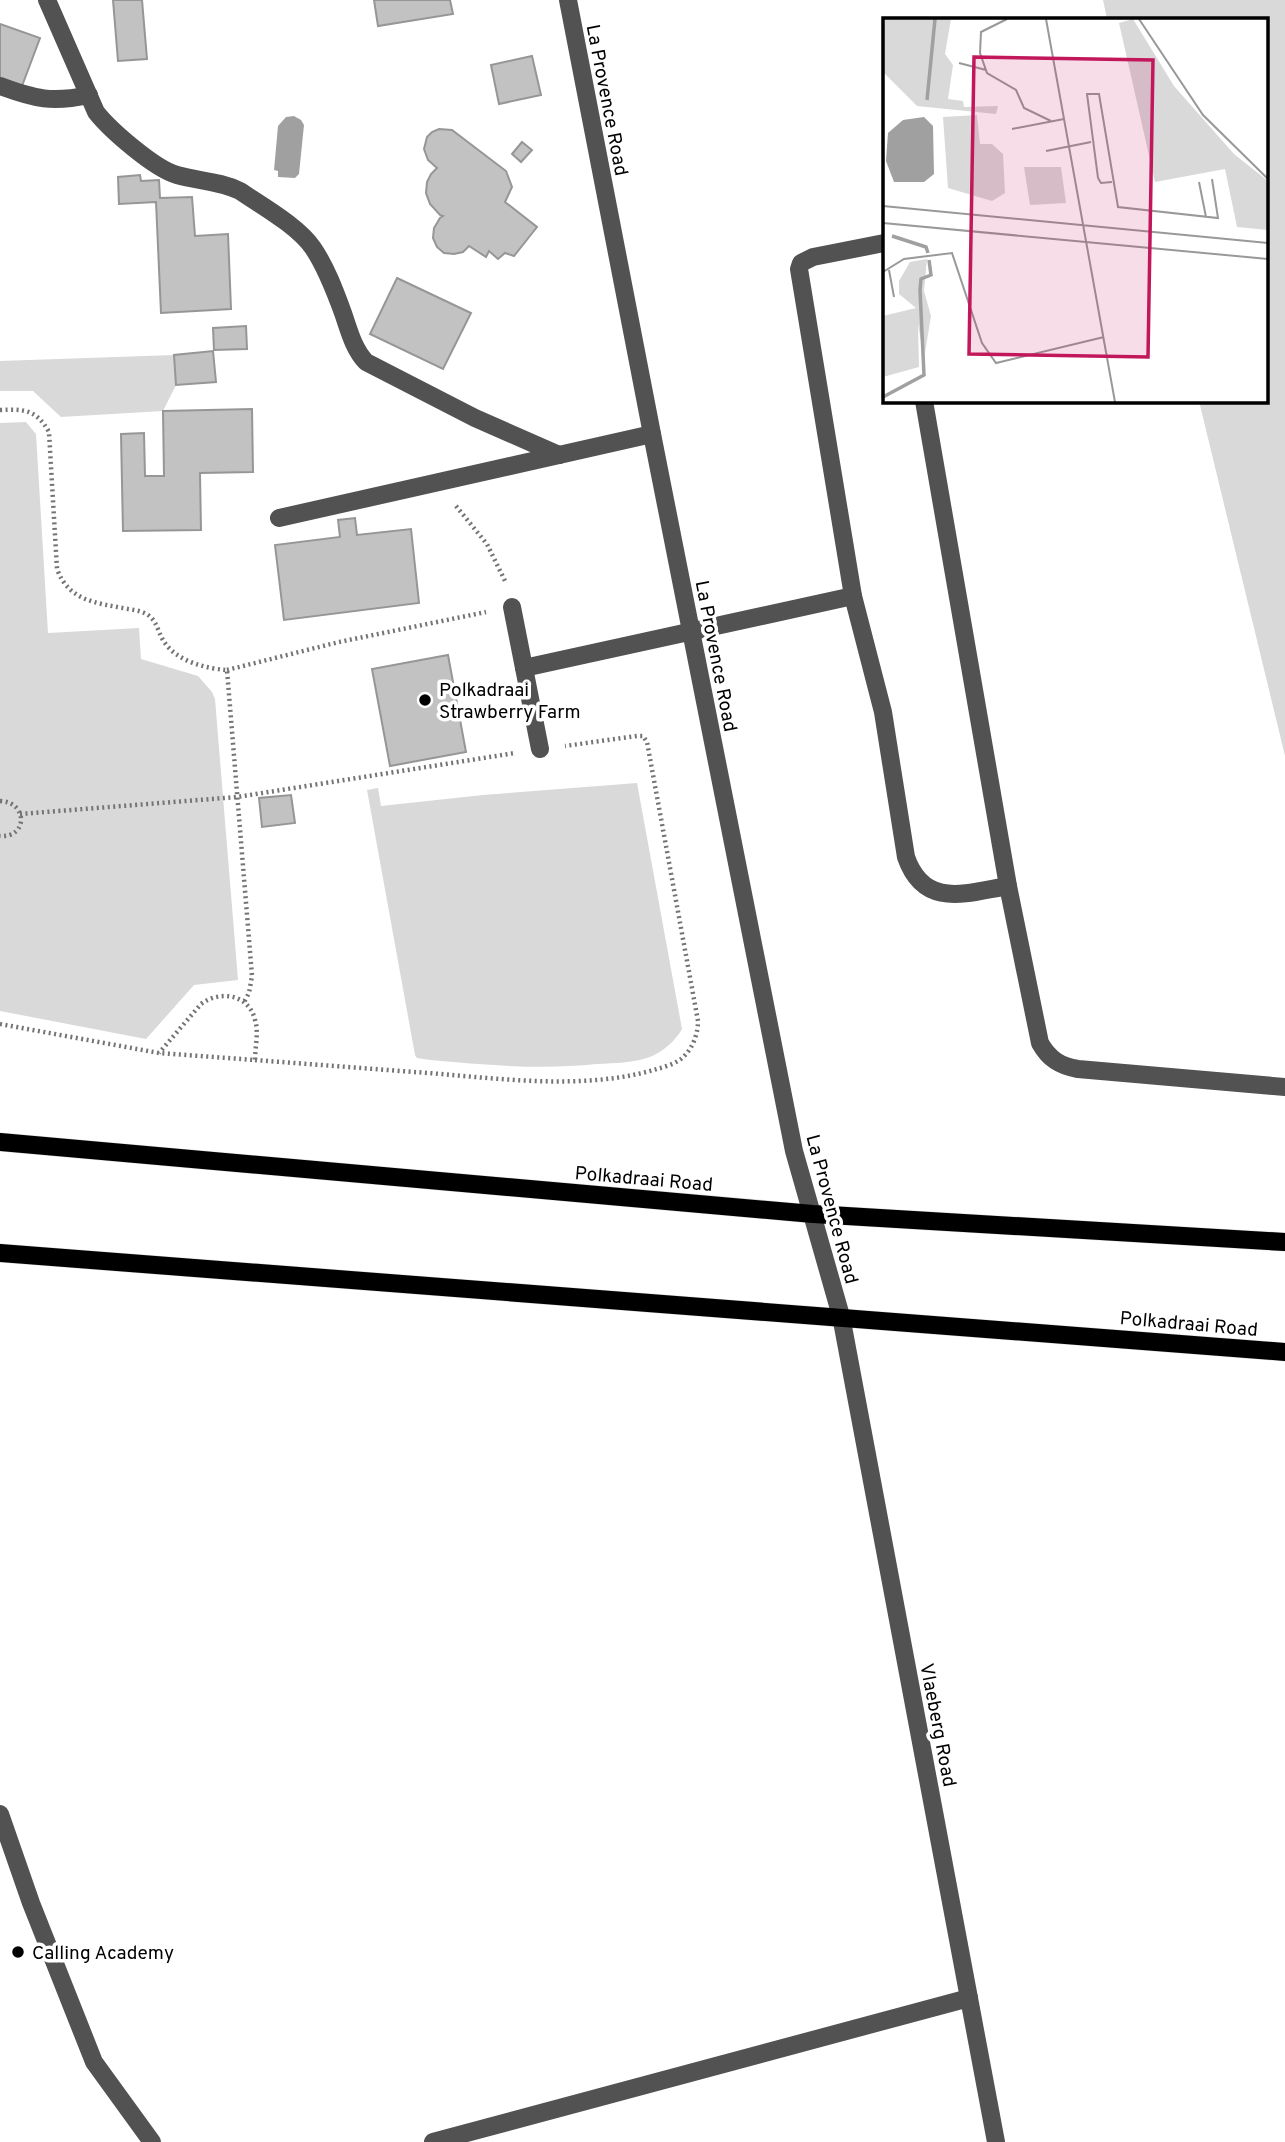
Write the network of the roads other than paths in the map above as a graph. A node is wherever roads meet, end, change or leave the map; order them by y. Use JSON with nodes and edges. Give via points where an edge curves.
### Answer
{"nodes":[{"id":1,"x":47,"y":0,"type":"edge"},
{"id":2,"x":568,"y":0,"type":"edge"},
{"id":3,"x":0,"y":86,"type":"edge"},
{"id":4,"x":89,"y":95,"type":"junction"},
{"id":5,"x":883,"y":243,"type":"edge"},
{"id":6,"x":923,"y":402,"type":"edge"},
{"id":7,"x":652,"y":434,"type":"junction"},
{"id":8,"x":559,"y":455,"type":"junction"},
{"id":9,"x":279,"y":518,"type":"dead end"},
{"id":10,"x":853,"y":596,"type":"junction"},
{"id":11,"x":512,"y":607,"type":"road end"},
{"id":12,"x":690,"y":630,"type":"junction"},
{"id":13,"x":524,"y":668,"type":"junction"},
{"id":14,"x":540,"y":749,"type":"road end"},
{"id":15,"x":1008,"y":886,"type":"junction"},
{"id":16,"x":1285,"y":1087,"type":"edge"},
{"id":17,"x":0,"y":1142,"type":"edge"},
{"id":18,"x":813,"y":1214,"type":"junction"},
{"id":19,"x":1285,"y":1242,"type":"edge"},
{"id":20,"x":0,"y":1252,"type":"edge"},
{"id":21,"x":841,"y":1316,"type":"junction"},
{"id":22,"x":1285,"y":1352,"type":"edge"},
{"id":23,"x":0,"y":1814,"type":"edge"},
{"id":24,"x":969,"y":1998,"type":"junction"},
{"id":25,"x":152,"y":2142,"type":"edge"},
{"id":26,"x":433,"y":2142,"type":"edge"},
{"id":27,"x":996,"y":2142,"type":"edge"}],
"edges":[{"from":1,"to":4,"type":"street"},
{"from":2,"to":7,"type":"street","name":"La Provence Road"},
{"from":3,"to":4,"type":"street","via":[[51,100]]},
{"from":4,"to":8,"type":"street","via":[[104,123],[157,166],[231,186],[303,236],[331,282],[353,344],[366,362]]},
{"from":5,"to":10,"type":"street","via":[[813,257],[799,269]]},
{"from":6,"to":15,"type":"street"},
{"from":7,"to":8,"type":"street"},
{"from":7,"to":12,"type":"street","name":"La Provence Road"},
{"from":8,"to":9,"type":"street"},
{"from":10,"to":12,"type":"street"},
{"from":10,"to":15,"type":"street","via":[[883,712],[911,871],[930,891],[946,894]]},
{"from":11,"to":13,"type":"street"},
{"from":12,"to":13,"type":"street"},
{"from":12,"to":18,"type":"street","name":"La Provence Road","via":[[794,1151]]},
{"from":13,"to":14,"type":"street"},
{"from":15,"to":16,"type":"street","via":[[1037,1031],[1054,1061],[1078,1069]]},
{"from":17,"to":18,"type":"main road","name":"Polkadraai Road"},
{"from":18,"to":19,"type":"main road","name":"Polkadraai Road"},
{"from":18,"to":21,"type":"street","name":"La Provence Road"},
{"from":20,"to":21,"type":"main road","name":"Polkadraai Road"},
{"from":21,"to":22,"type":"main road","name":"Polkadraai Road"},
{"from":21,"to":24,"type":"street","name":"Vlaeberg Road"},
{"from":23,"to":25,"type":"street","via":[[94,2062]]},
{"from":24,"to":26,"type":"street"},
{"from":24,"to":27,"type":"street","name":"Vlaeberg Road"}]}
